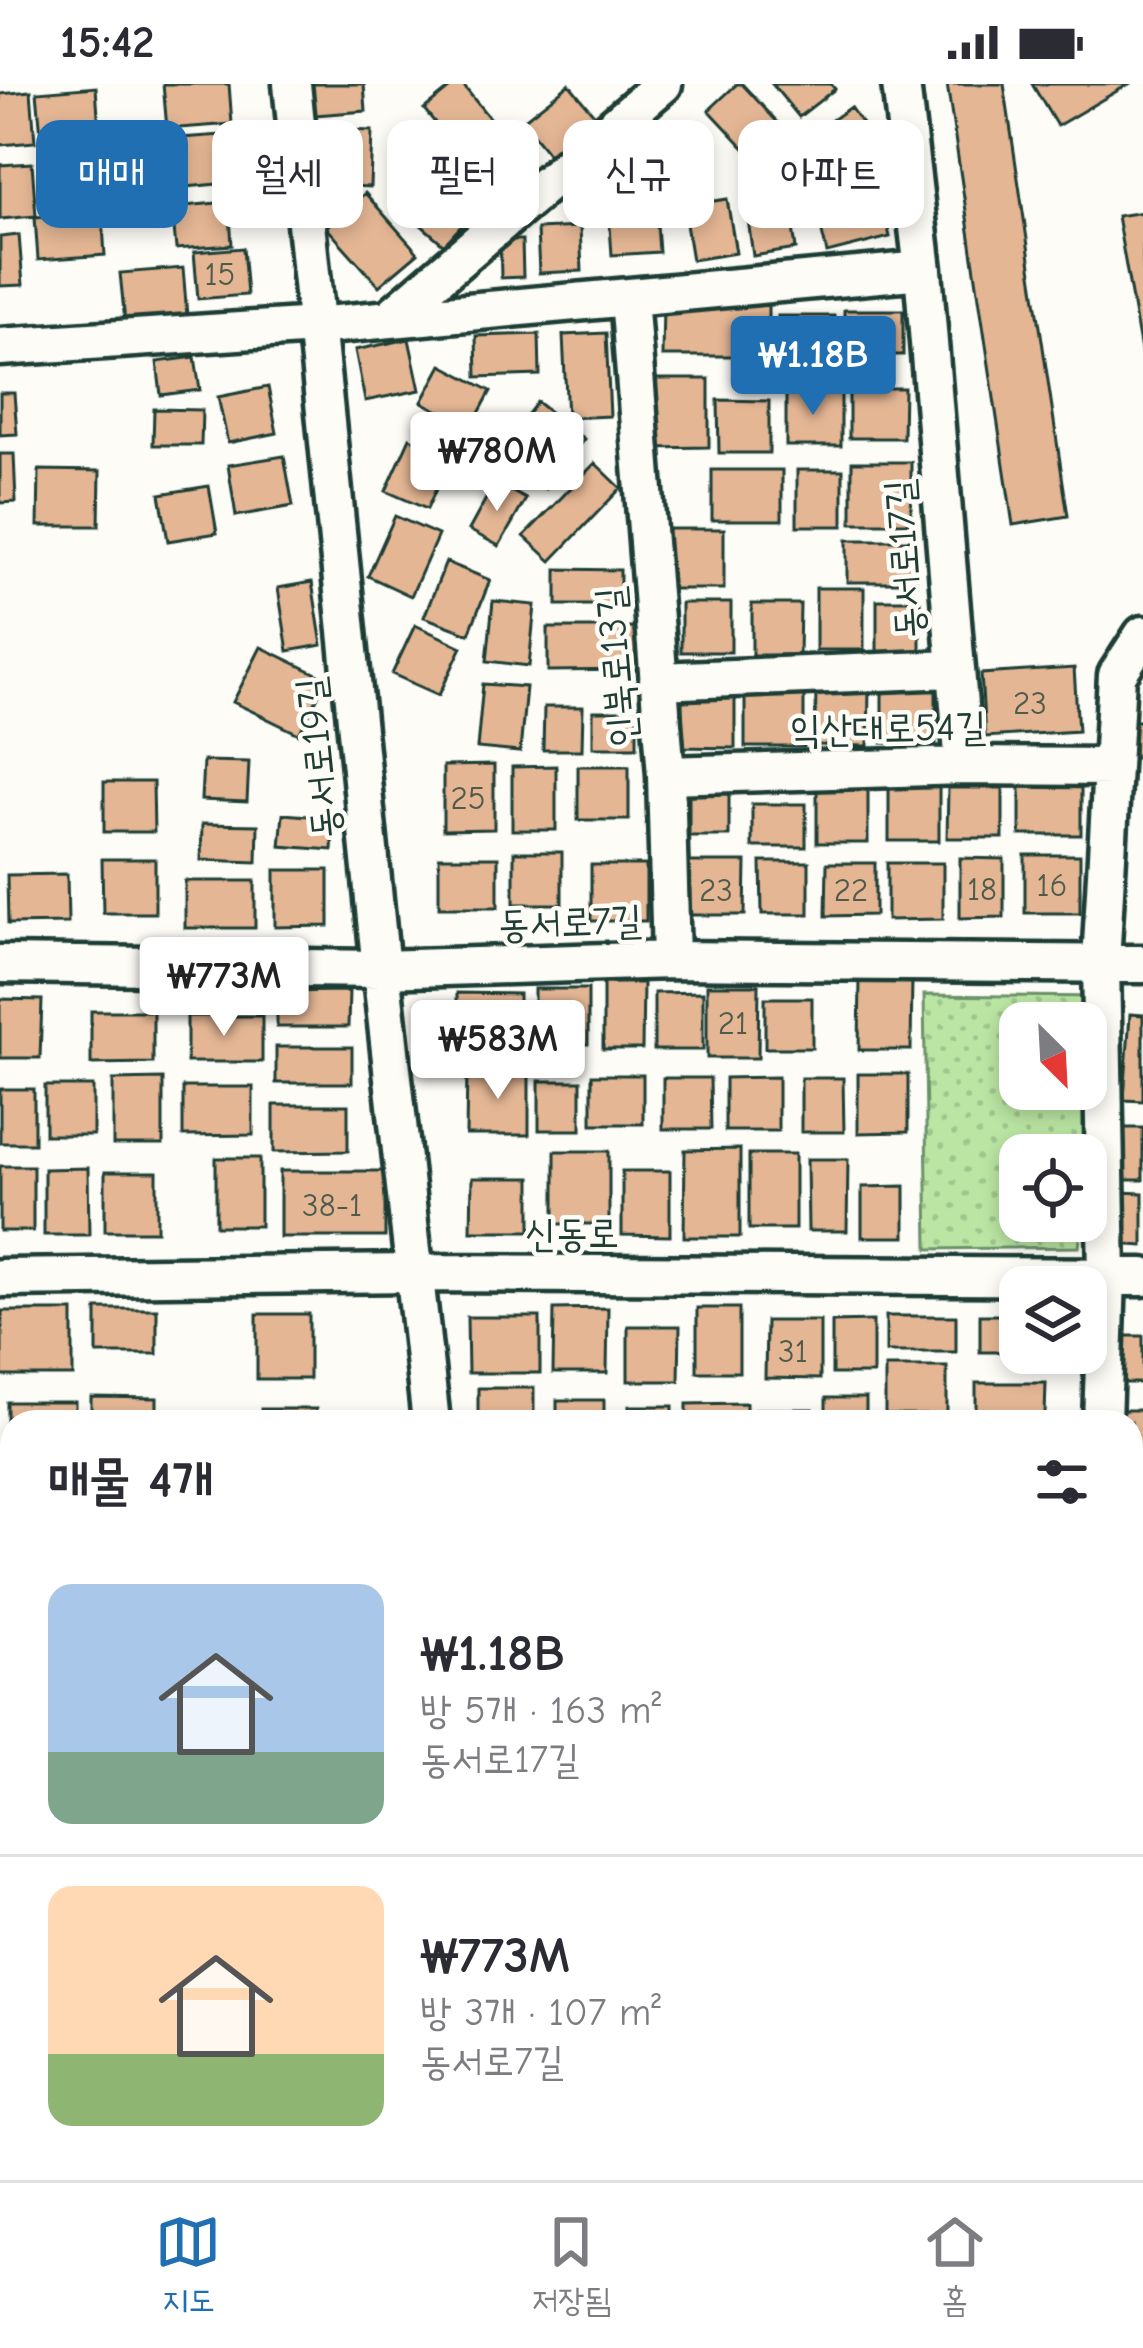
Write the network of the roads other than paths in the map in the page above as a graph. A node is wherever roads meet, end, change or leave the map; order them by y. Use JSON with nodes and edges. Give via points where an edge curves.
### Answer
{"nodes":[{"id":1,"x":292,"y":84,"type":"edge"},
{"id":2,"x":663,"y":84,"type":"edge"},
{"id":3,"x":901,"y":84,"type":"edge"},
{"id":4,"x":923,"y":271,"type":"junction"},
{"id":5,"x":629,"y":297,"type":"junction"},
{"id":6,"x":390,"y":318,"type":"junction"},
{"id":7,"x":315,"y":326,"type":"junction"},
{"id":8,"x":0,"y":347,"type":"edge"},
{"id":9,"x":1143,"y":634,"type":"edge"},
{"id":10,"x":954,"y":669,"type":"junction"},
{"id":11,"x":658,"y":681,"type":"junction"},
{"id":12,"x":964,"y":766,"type":"junction"},
{"id":13,"x":1112,"y":766,"type":"junction"},
{"id":14,"x":666,"y":775,"type":"junction"},
{"id":15,"x":671,"y":960,"type":"junction"},
{"id":16,"x":1101,"y":963,"type":"junction"},
{"id":17,"x":0,"y":964,"type":"edge"},
{"id":18,"x":1143,"y":964,"type":"edge"},
{"id":19,"x":381,"y":969,"type":"junction"},
{"id":20,"x":414,"y":1273,"type":"junction"},
{"id":21,"x":1125,"y":1277,"type":"edge"},
{"id":22,"x":0,"y":1278,"type":"edge"},
{"id":23,"x":430,"y":1410,"type":"edge"},
{"id":24,"x":1104,"y":1410,"type":"edge"}],
"edges":[{"from":1,"to":7,"type":"street","name":"동서로19길"},
{"from":2,"to":6,"type":"street"},
{"from":3,"to":4,"type":"street","name":"동서로17길"},
{"from":4,"to":5,"type":"street"},
{"from":4,"to":10,"type":"street","name":"동서로17길"},
{"from":5,"to":6,"type":"street"},
{"from":5,"to":11,"type":"street","name":"인북로13길"},
{"from":6,"to":7,"type":"street"},
{"from":7,"to":8,"type":"street"},
{"from":7,"to":19,"type":"street","name":"동서로19길"},
{"from":9,"to":13,"type":"street","via":[[1117,675]]},
{"from":10,"to":11,"type":"street","name":"동서로17길"},
{"from":10,"to":12,"type":"street","name":"동서로17길"},
{"from":11,"to":14,"type":"street","name":"인북로13길"},
{"from":12,"to":13,"type":"street","name":"익산대로54길"},
{"from":12,"to":14,"type":"street","name":"익산대로54길"},
{"from":13,"to":16,"type":"street"},
{"from":14,"to":15,"type":"street","name":"인북로13길"},
{"from":15,"to":16,"type":"street","name":"동서로7길"},
{"from":15,"to":19,"type":"street","name":"동서로7길"},
{"from":16,"to":18,"type":"street","name":"동서로7길"},
{"from":16,"to":21,"type":"street"},
{"from":17,"to":19,"type":"street","name":"동서로7길"},
{"from":19,"to":20,"type":"street","name":"동서로19길"},
{"from":20,"to":21,"type":"street","name":"신동로"},
{"from":20,"to":22,"type":"street","name":"신동로"},
{"from":20,"to":23,"type":"street","name":"동서로19길"},
{"from":21,"to":24,"type":"street"}]}
